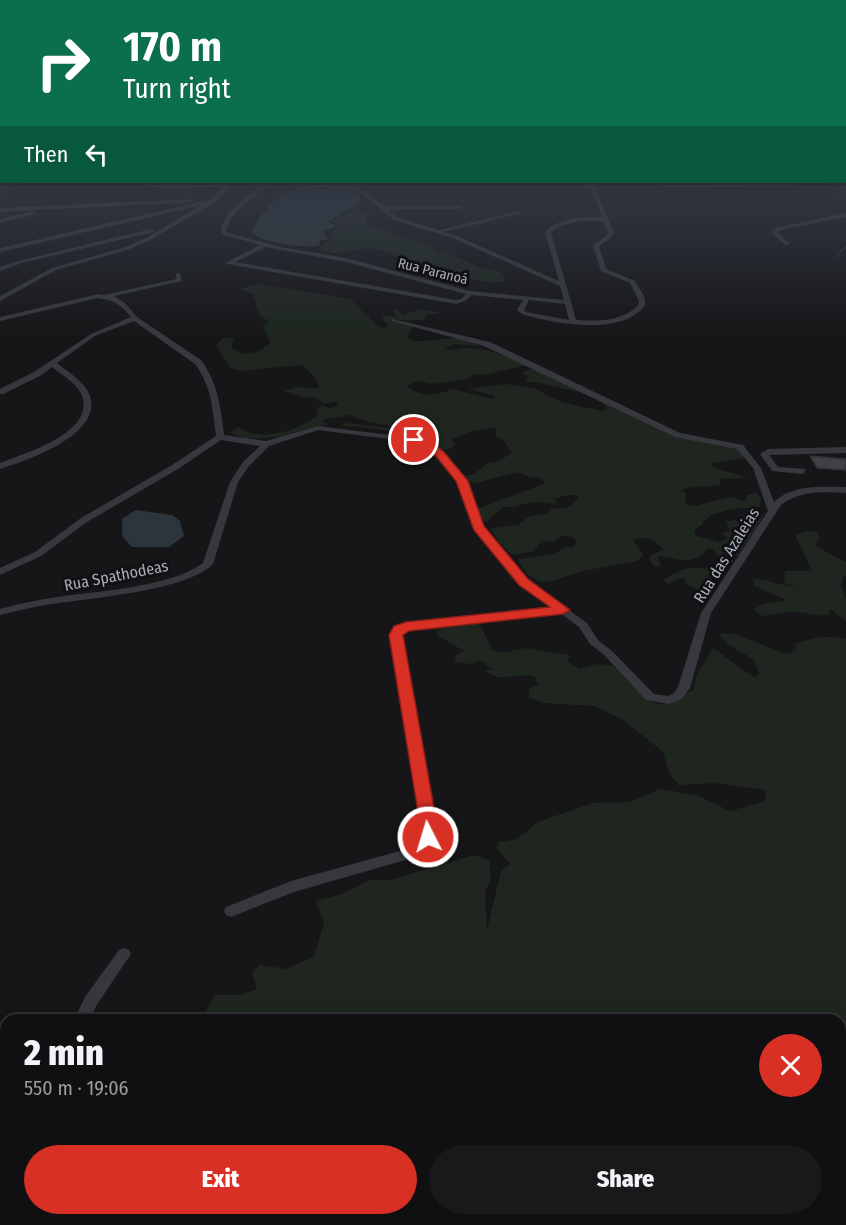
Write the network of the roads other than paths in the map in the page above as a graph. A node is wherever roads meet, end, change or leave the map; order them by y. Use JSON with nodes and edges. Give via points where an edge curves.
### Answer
{"nodes":[{"id":1,"x":120,"y":222,"type":"edge"},
{"id":2,"x":228,"y":222,"type":"edge"},
{"id":3,"x":408,"y":222,"type":"edge"},
{"id":4,"x":477,"y":222,"type":"edge"},
{"id":5,"x":568,"y":222,"type":"edge"},
{"id":6,"x":606,"y":222,"type":"edge"},
{"id":7,"x":811,"y":222,"type":"edge"},
{"id":8,"x":176,"y":223,"type":"joint"},
{"id":9,"x":440,"y":231,"type":"junction"},
{"id":10,"x":787,"y":244,"type":"dead end"},
{"id":11,"x":265,"y":245,"type":"junction"},
{"id":12,"x":0,"y":250,"type":"edge"},
{"id":13,"x":0,"y":269,"type":"edge"},
{"id":14,"x":534,"y":272,"type":"junction"},
{"id":15,"x":178,"y":274,"type":"dead end"},
{"id":16,"x":559,"y":274,"type":"junction"},
{"id":17,"x":563,"y":285,"type":"junction"},
{"id":18,"x":470,"y":293,"type":"junction"},
{"id":19,"x":105,"y":297,"type":"junction"},
{"id":20,"x":0,"y":299,"type":"edge"},
{"id":21,"x":527,"y":299,"type":"junction"},
{"id":22,"x":567,"y":302,"type":"junction"},
{"id":23,"x":135,"y":318,"type":"junction"},
{"id":24,"x":0,"y":319,"type":"edge"},
{"id":25,"x":394,"y":320,"type":"dead end"},
{"id":26,"x":573,"y":321,"type":"junction"},
{"id":27,"x":53,"y":364,"type":"junction"},
{"id":28,"x":0,"y":392,"type":"edge"},
{"id":29,"x":220,"y":437,"type":"junction"},
{"id":30,"x":266,"y":444,"type":"junction"},
{"id":31,"x":846,"y":450,"type":"edge"},
{"id":32,"x":0,"y":466,"type":"edge"},
{"id":33,"x":802,"y":471,"type":"dead end"},
{"id":34,"x":846,"y":490,"type":"edge"},
{"id":35,"x":772,"y":509,"type":"junction"},
{"id":36,"x":0,"y":572,"type":"edge"},
{"id":37,"x":563,"y":610,"type":"junction"},
{"id":38,"x":0,"y":612,"type":"edge"},
{"id":39,"x":231,"y":910,"type":"dead end"},
{"id":40,"x":124,"y":954,"type":"dead end"},
{"id":41,"x":85,"y":1014,"type":"edge"}],
"edges":[{"from":1,"to":12,"type":"street"},
{"from":2,"to":11,"type":"street","name":"Rua Paranoá","via":[[222,231],[226,234]]},
{"from":3,"to":9,"type":"street"},
{"from":4,"to":9,"type":"street"},
{"from":5,"to":16,"type":"street","via":[[549,229]]},
{"from":6,"to":26,"type":"street","via":[[612,234],[596,245],[603,270],[633,282],[641,307],[616,320]]},
{"from":7,"to":10,"type":"street","via":[[777,229],[776,236]]},
{"from":8,"to":13,"type":"street"},
{"from":8,"to":20,"type":"street","via":[[128,248],[54,269]]},
{"from":9,"to":14,"type":"street"},
{"from":11,"to":18,"type":"street","name":"Rua Paranoá","via":[[346,260]]},
{"from":11,"to":18,"type":"street","via":[[229,263],[456,302]]},
{"from":14,"to":16,"type":"street"},
{"from":14,"to":17,"type":"street"},
{"from":15,"to":19,"type":"street","via":[[180,280]]},
{"from":16,"to":17,"type":"street"},
{"from":17,"to":22,"type":"street"},
{"from":18,"to":21,"type":"street","name":"Rua Paranoá"},
{"from":19,"to":23,"type":"street","via":[[123,304]]},
{"from":19,"to":24,"type":"street"},
{"from":21,"to":22,"type":"street","name":"Rua Paranoá"},
{"from":21,"to":26,"type":"street","via":[[520,308],[524,313]]},
{"from":22,"to":26,"type":"street"},
{"from":23,"to":27,"type":"street","via":[[93,335]]},
{"from":23,"to":29,"type":"street","via":[[205,370],[215,398]]},
{"from":25,"to":35,"type":"street","name":"Rua das Azaleias","via":[[487,344],[678,435],[740,447],[757,468]]},
{"from":27,"to":28,"type":"street"},
{"from":27,"to":32,"type":"street","via":[[86,394],[88,409],[83,423],[70,435]]},
{"from":29,"to":30,"type":"street"},
{"from":29,"to":36,"type":"street","via":[[84,520],[38,554]]},
{"from":30,"to":37,"type":"street","name":"Rua das Azaleias","via":[[326,428],[414,440],[430,446],[462,481],[478,527],[523,582]]},
{"from":30,"to":38,"type":"street","name":"Rua Spathodeas","via":[[234,482],[208,564],[202,569],[134,590]]},
{"from":31,"to":33,"type":"street","via":[[764,454],[775,469]]},
{"from":34,"to":35,"type":"street","via":[[803,491],[784,497]]},
{"from":35,"to":37,"type":"street","name":"Rua das Azaleias","via":[[706,613],[686,682],[678,696],[669,700],[650,698],[594,642],[583,625]]},
{"from":37,"to":39,"type":"street","via":[[399,629],[396,635],[428,837],[411,853],[291,886]]},
{"from":40,"to":41,"type":"street"}]}
